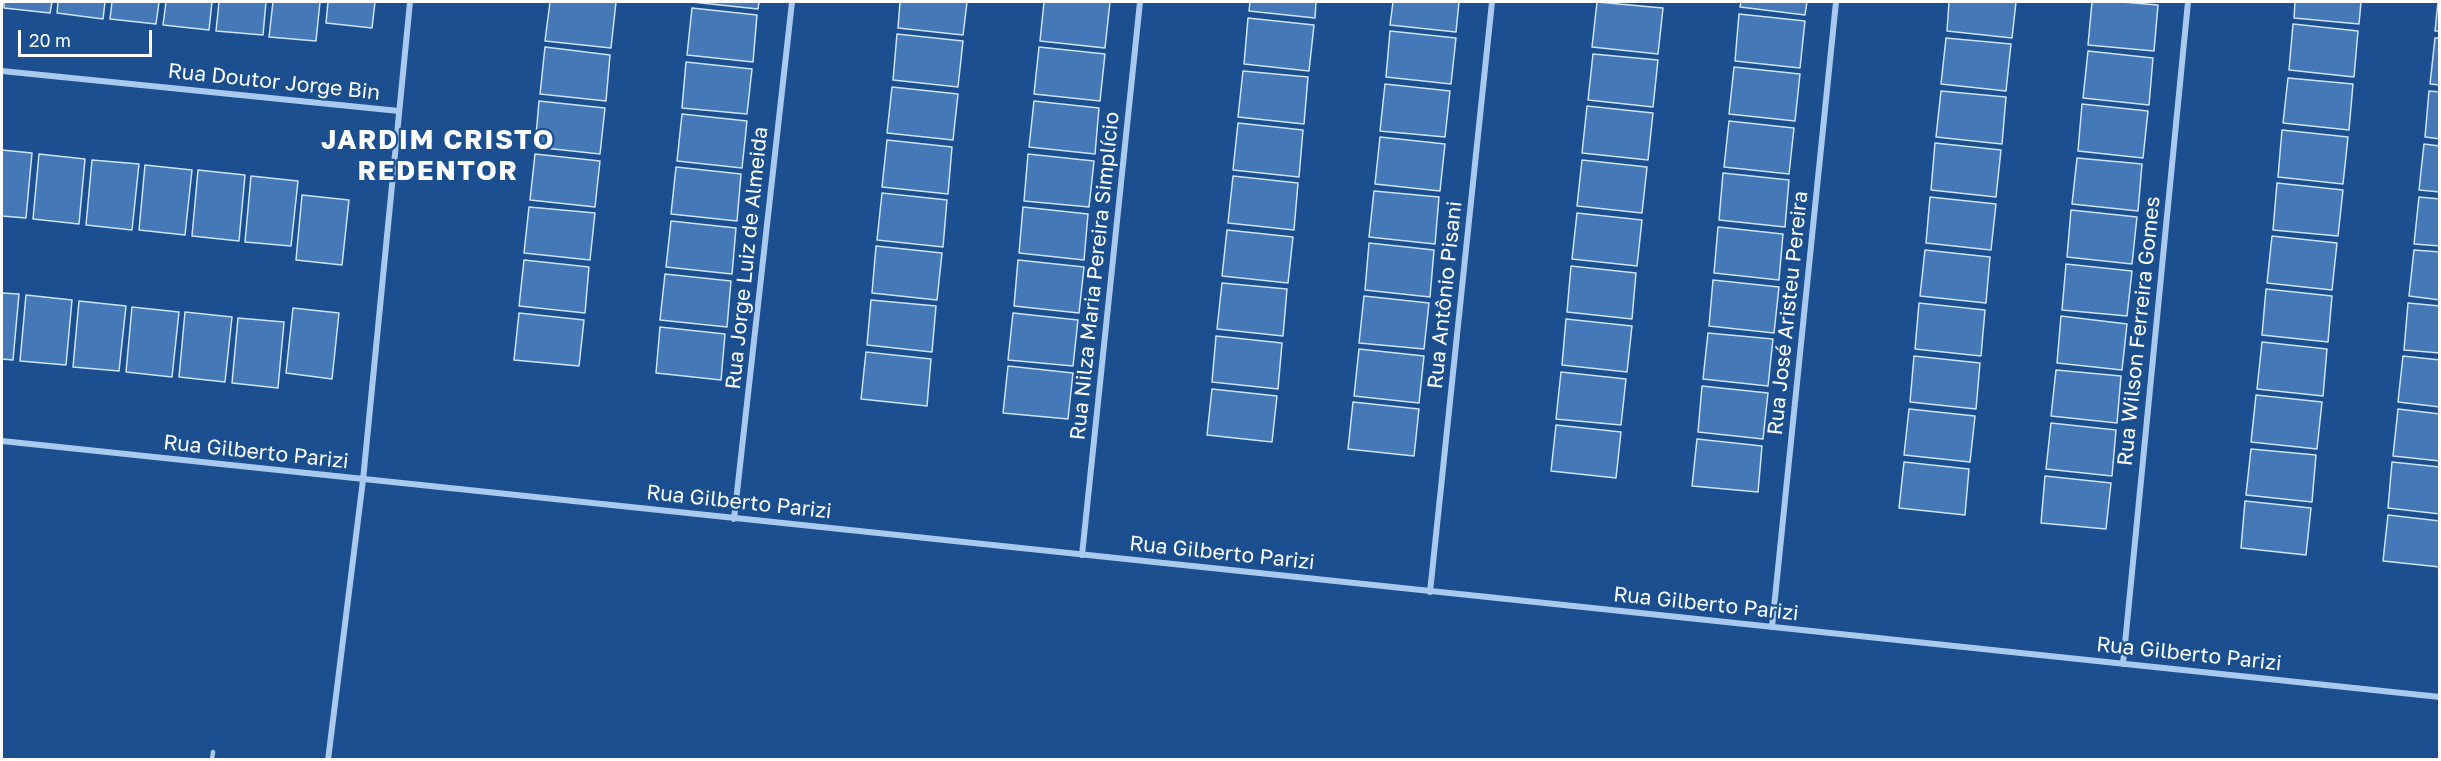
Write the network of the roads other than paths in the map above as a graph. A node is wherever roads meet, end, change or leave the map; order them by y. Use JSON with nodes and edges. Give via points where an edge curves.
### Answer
{"nodes":[{"id":1,"x":410,"y":2,"type":"edge"},
{"id":2,"x":792,"y":2,"type":"edge"},
{"id":3,"x":1140,"y":2,"type":"edge"},
{"id":4,"x":1492,"y":2,"type":"edge"},
{"id":5,"x":1836,"y":2,"type":"edge"},
{"id":6,"x":2188,"y":2,"type":"edge"},
{"id":7,"x":2,"y":71,"type":"edge"},
{"id":8,"x":399,"y":111,"type":"junction"},
{"id":9,"x":2,"y":441,"type":"edge"},
{"id":10,"x":363,"y":480,"type":"junction"},
{"id":11,"x":734,"y":519,"type":"junction"},
{"id":12,"x":1082,"y":555,"type":"junction"},
{"id":13,"x":1430,"y":592,"type":"junction"},
{"id":14,"x":1772,"y":627,"type":"junction"},
{"id":15,"x":2123,"y":664,"type":"junction"},
{"id":16,"x":2439,"y":697,"type":"edge"},
{"id":17,"x":213,"y":752,"type":"dead end"},
{"id":18,"x":212,"y":759,"type":"edge"},
{"id":19,"x":328,"y":759,"type":"edge"}],
"edges":[{"from":1,"to":8,"type":"street"},
{"from":2,"to":11,"type":"street","name":"Rua Jorge Luiz de Almeida"},
{"from":3,"to":12,"type":"street","name":"Rua Nilza Maria Pereira Simplício"},
{"from":4,"to":13,"type":"street","name":"Rua Antônio Pisani"},
{"from":5,"to":14,"type":"street","name":"Rua José Aristeu Pereira"},
{"from":6,"to":15,"type":"street","name":"Rua Wilson Ferreira Gomes"},
{"from":7,"to":8,"type":"street","name":"Rua Doutor Jorge Bin"},
{"from":8,"to":10,"type":"street"},
{"from":9,"to":10,"type":"street","name":"Rua Gilberto Parizi"},
{"from":10,"to":11,"type":"street","name":"Rua Gilberto Parizi"},
{"from":10,"to":19,"type":"street"},
{"from":11,"to":12,"type":"street","name":"Rua Gilberto Parizi"},
{"from":12,"to":13,"type":"street","name":"Rua Gilberto Parizi"},
{"from":13,"to":14,"type":"street","name":"Rua Gilberto Parizi"},
{"from":14,"to":15,"type":"street","name":"Rua Gilberto Parizi"},
{"from":15,"to":16,"type":"street","name":"Rua Gilberto Parizi"},
{"from":17,"to":18,"type":"lane"}]}
